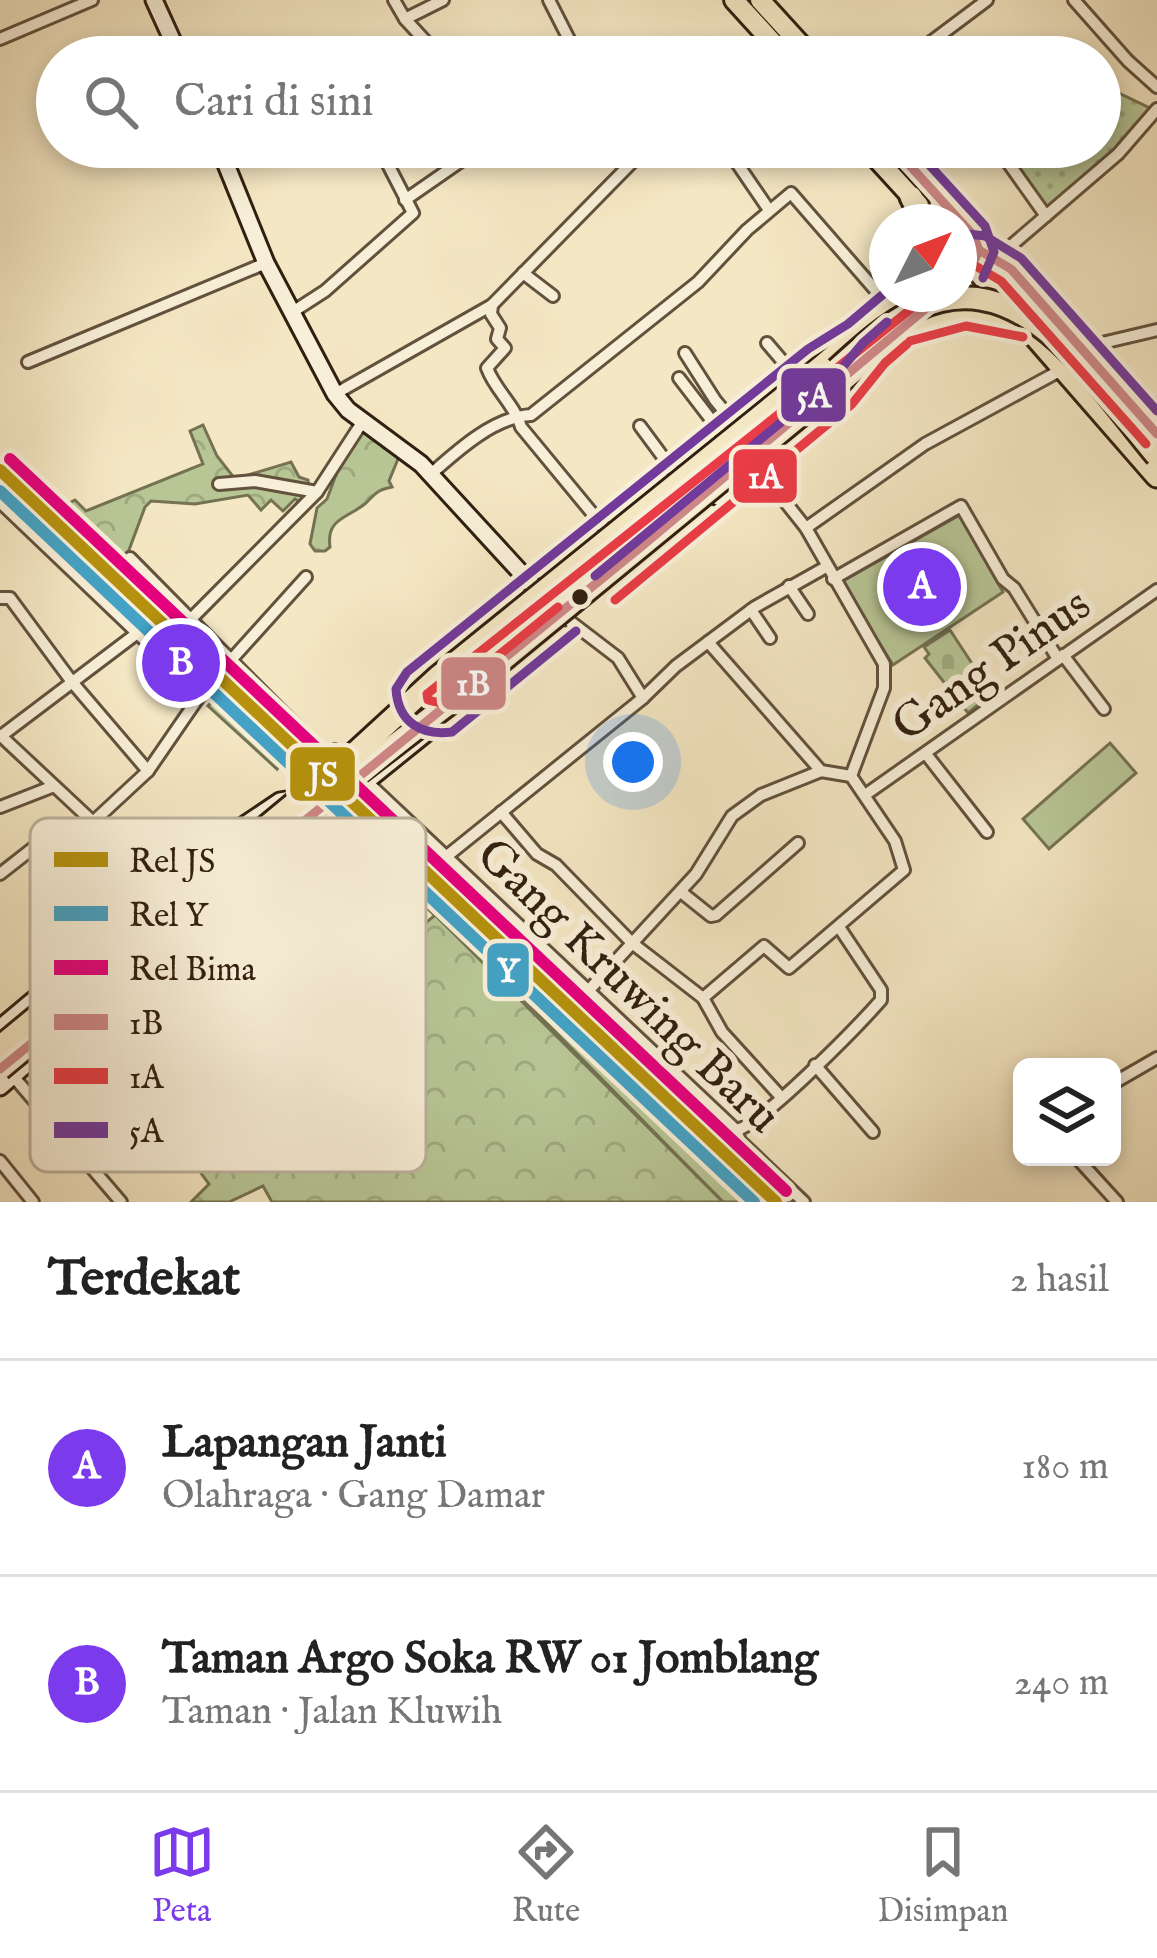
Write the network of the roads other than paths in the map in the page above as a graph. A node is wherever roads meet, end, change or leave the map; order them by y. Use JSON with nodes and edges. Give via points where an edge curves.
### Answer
{"nodes":[{"id":1,"x":92,"y":0,"type":"edge"},
{"id":2,"x":154,"y":0,"type":"edge"},
{"id":3,"x":394,"y":0,"type":"edge"},
{"id":4,"x":443,"y":0,"type":"edge"},
{"id":5,"x":549,"y":0,"type":"edge"},
{"id":6,"x":734,"y":0,"type":"edge"},
{"id":7,"x":760,"y":0,"type":"edge"},
{"id":8,"x":987,"y":0,"type":"edge"},
{"id":9,"x":1074,"y":0,"type":"edge"},
{"id":10,"x":405,"y":19,"type":"junction"},
{"id":11,"x":170,"y":36,"type":"edge"},
{"id":12,"x":421,"y":36,"type":"edge"},
{"id":13,"x":567,"y":36,"type":"edge"},
{"id":14,"x":767,"y":36,"type":"edge"},
{"id":15,"x":790,"y":36,"type":"edge"},
{"id":16,"x":941,"y":36,"type":"edge"},
{"id":17,"x":1106,"y":36,"type":"edge"},
{"id":18,"x":0,"y":39,"type":"edge"},
{"id":19,"x":1121,"y":53,"type":"edge"},
{"id":20,"x":1157,"y":86,"type":"edge"},
{"id":21,"x":1157,"y":109,"type":"edge"},
{"id":22,"x":1121,"y":151,"type":"edge"},
{"id":23,"x":228,"y":168,"type":"edge"},
{"id":24,"x":390,"y":168,"type":"edge"},
{"id":25,"x":451,"y":168,"type":"edge"},
{"id":26,"x":626,"y":168,"type":"edge"},
{"id":27,"x":740,"y":168,"type":"edge"},
{"id":28,"x":885,"y":168,"type":"edge"},
{"id":29,"x":913,"y":168,"type":"edge"},
{"id":30,"x":913,"y":168,"type":"edge"},
{"id":31,"x":1012,"y":168,"type":"edge"},
{"id":32,"x":1102,"y":168,"type":"edge"},
{"id":33,"x":911,"y":197,"type":"junction"},
{"id":34,"x":406,"y":200,"type":"junction"},
{"id":35,"x":915,"y":204,"type":"edge"},
{"id":36,"x":917,"y":204,"type":"edge"},
{"id":37,"x":769,"y":210,"type":"junction"},
{"id":38,"x":1046,"y":216,"type":"junction"},
{"id":39,"x":980,"y":257,"type":"edge"},
{"id":40,"x":266,"y":263,"type":"junction"},
{"id":41,"x":869,"y":270,"type":"edge"},
{"id":42,"x":523,"y":273,"type":"junction"},
{"id":43,"x":553,"y":296,"type":"dead end"},
{"id":44,"x":492,"y":305,"type":"junction"},
{"id":45,"x":884,"y":312,"type":"edge"},
{"id":46,"x":922,"y":312,"type":"edge"},
{"id":47,"x":292,"y":313,"type":"junction"},
{"id":48,"x":1026,"y":322,"type":"junction"},
{"id":49,"x":906,"y":326,"type":"junction"},
{"id":50,"x":1157,"y":330,"type":"edge"},
{"id":51,"x":857,"y":336,"type":"junction"},
{"id":52,"x":767,"y":343,"type":"dead end"},
{"id":53,"x":1081,"y":348,"type":"junction"},
{"id":54,"x":686,"y":352,"type":"dead end"},
{"id":55,"x":874,"y":353,"type":"junction"},
{"id":56,"x":28,"y":362,"type":"dead end"},
{"id":57,"x":1064,"y":369,"type":"junction"},
{"id":58,"x":796,"y":377,"type":"junction"},
{"id":59,"x":679,"y":378,"type":"dead end"},
{"id":60,"x":335,"y":394,"type":"junction"},
{"id":61,"x":518,"y":416,"type":"junction"},
{"id":62,"x":363,"y":422,"type":"junction"},
{"id":63,"x":640,"y":426,"type":"dead end"},
{"id":64,"x":1152,"y":428,"type":"edge"},
{"id":65,"x":732,"y":433,"type":"junction"},
{"id":66,"x":1126,"y":440,"type":"junction"},
{"id":67,"x":1157,"y":456,"type":"edge"},
{"id":68,"x":751,"y":470,"type":"junction"},
{"id":69,"x":431,"y":475,"type":"junction"},
{"id":70,"x":677,"y":476,"type":"junction"},
{"id":71,"x":1157,"y":476,"type":"edge"},
{"id":72,"x":219,"y":484,"type":"dead end"},
{"id":73,"x":317,"y":492,"type":"junction"},
{"id":74,"x":0,"y":502,"type":"edge"},
{"id":75,"x":641,"y":503,"type":"junction"},
{"id":76,"x":806,"y":528,"type":"junction"},
{"id":77,"x":606,"y":530,"type":"junction"},
{"id":78,"x":668,"y":537,"type":"junction"},
{"id":79,"x":130,"y":558,"type":"dead end"},
{"id":80,"x":829,"y":573,"type":"junction"},
{"id":81,"x":306,"y":577,"type":"dead end"},
{"id":82,"x":789,"y":586,"type":"junction"},
{"id":83,"x":535,"y":587,"type":"junction"},
{"id":84,"x":1157,"y":590,"type":"edge"},
{"id":85,"x":0,"y":598,"type":"edge"},
{"id":86,"x":751,"y":610,"type":"junction"},
{"id":87,"x":808,"y":614,"type":"dead end"},
{"id":88,"x":193,"y":618,"type":"junction"},
{"id":89,"x":567,"y":619,"type":"junction"},
{"id":90,"x":140,"y":631,"type":"junction"},
{"id":91,"x":770,"y":638,"type":"dead end"},
{"id":92,"x":708,"y":642,"type":"junction"},
{"id":93,"x":1061,"y":657,"type":"junction"},
{"id":94,"x":232,"y":659,"type":"junction"},
{"id":95,"x":72,"y":682,"type":"junction"},
{"id":96,"x":416,"y":683,"type":"junction"},
{"id":97,"x":643,"y":698,"type":"junction"},
{"id":98,"x":1104,"y":709,"type":"dead end"},
{"id":99,"x":446,"y":718,"type":"junction"},
{"id":100,"x":1,"y":736,"type":"edge"},
{"id":101,"x":926,"y":754,"type":"junction"},
{"id":102,"x":352,"y":762,"type":"junction"},
{"id":103,"x":148,"y":771,"type":"junction"},
{"id":104,"x":820,"y":771,"type":"junction"},
{"id":105,"x":851,"y":776,"type":"junction"},
{"id":106,"x":367,"y":782,"type":"junction"},
{"id":107,"x":54,"y":786,"type":"junction"},
{"id":108,"x":866,"y":795,"type":"junction"},
{"id":109,"x":0,"y":807,"type":"edge"},
{"id":110,"x":501,"y":812,"type":"junction"},
{"id":111,"x":89,"y":818,"type":"edge"},
{"id":112,"x":97,"y":818,"type":"edge"},
{"id":113,"x":255,"y":818,"type":"edge"},
{"id":114,"x":283,"y":818,"type":"edge"},
{"id":115,"x":294,"y":818,"type":"edge"},
{"id":116,"x":302,"y":818,"type":"edge"},
{"id":117,"x":406,"y":818,"type":"edge"},
{"id":118,"x":987,"y":832,"type":"dead end"},
{"id":119,"x":426,"y":837,"type":"edge"},
{"id":120,"x":798,"y":844,"type":"dead end"},
{"id":121,"x":30,"y":850,"type":"edge"},
{"id":122,"x":447,"y":856,"type":"junction"},
{"id":123,"x":0,"y":874,"type":"edge"},
{"id":124,"x":681,"y":892,"type":"junction"},
{"id":125,"x":839,"y":927,"type":"junction"},
{"id":126,"x":632,"y":944,"type":"junction"},
{"id":127,"x":589,"y":990,"type":"junction"},
{"id":128,"x":703,"y":998,"type":"junction"},
{"id":129,"x":30,"y":1003,"type":"edge"},
{"id":130,"x":30,"y":1023,"type":"edge"},
{"id":131,"x":0,"y":1028,"type":"edge"},
{"id":132,"x":0,"y":1047,"type":"edge"},
{"id":133,"x":30,"y":1054,"type":"edge"},
{"id":134,"x":30,"y":1058,"type":"edge"},
{"id":135,"x":1157,"y":1058,"type":"edge"},
{"id":136,"x":815,"y":1065,"type":"junction"},
{"id":137,"x":4,"y":1077,"type":"edge"},
{"id":138,"x":1121,"y":1079,"type":"edge"},
{"id":139,"x":781,"y":1097,"type":"junction"},
{"id":140,"x":30,"y":1105,"type":"edge"},
{"id":141,"x":736,"y":1130,"type":"junction"},
{"id":142,"x":873,"y":1132,"type":"dead end"},
{"id":143,"x":0,"y":1162,"type":"edge"},
{"id":144,"x":1084,"y":1166,"type":"edge"},
{"id":145,"x":93,"y":1172,"type":"edge"},
{"id":146,"x":33,"y":1202,"type":"edge"},
{"id":147,"x":121,"y":1202,"type":"edge"},
{"id":148,"x":804,"y":1202,"type":"edge"},
{"id":149,"x":1117,"y":1202,"type":"edge"}],
"edges":[{"from":1,"to":18,"type":"street"},
{"from":2,"to":11,"type":"street"},
{"from":3,"to":10,"type":"street"},
{"from":4,"to":10,"type":"street"},
{"from":5,"to":13,"type":"street"},
{"from":6,"to":14,"type":"main road"},
{"from":7,"to":15,"type":"main road"},
{"from":8,"to":16,"type":"street"},
{"from":9,"to":17,"type":"street"},
{"from":10,"to":12,"type":"street"},
{"from":19,"to":20,"type":"street"},
{"from":21,"to":22,"type":"street"},
{"from":23,"to":40,"type":"street"},
{"from":24,"to":34,"type":"street"},
{"from":25,"to":34,"type":"street"},
{"from":26,"to":42,"type":"street"},
{"from":27,"to":37,"type":"street"},
{"from":28,"to":33,"type":"main road"},
{"from":29,"to":39,"type":"main road"},
{"from":30,"to":39,"type":"main road"},
{"from":31,"to":38,"type":"street"},
{"from":32,"to":38,"type":"street"},
{"from":33,"to":35,"type":"highway"},
{"from":33,"to":36,"type":"main road"},
{"from":34,"to":47,"type":"street","via":[[413,213]]},
{"from":37,"to":41,"type":"street","via":[[790,193]]},
{"from":37,"to":61,"type":"street","via":[[657,316],[531,416]]},
{"from":38,"to":39,"type":"street"},
{"from":39,"to":48,"type":"highway"},
{"from":39,"to":53,"type":"highway"},
{"from":40,"to":47,"type":"street"},
{"from":40,"to":56,"type":"street"},
{"from":42,"to":43,"type":"street"},
{"from":42,"to":44,"type":"street"},
{"from":44,"to":60,"type":"street"},
{"from":44,"to":61,"type":"street","via":[[505,348],[487,368]]},
{"from":45,"to":51,"type":"highway"},
{"from":46,"to":49,"type":"highway"},
{"from":47,"to":60,"type":"street"},
{"from":48,"to":49,"type":"highway","via":[[964,311]]},
{"from":48,"to":57,"type":"highway"},
{"from":49,"to":55,"type":"highway"},
{"from":50,"to":53,"type":"street"},
{"from":51,"to":58,"type":"street"},
{"from":51,"to":102,"type":"highway","bridge":true,"via":[[438,677]]},
{"from":52,"to":58,"type":"street"},
{"from":53,"to":64,"type":"highway"},
{"from":54,"to":65,"type":"street"},
{"from":55,"to":68,"type":"street","via":[[842,392]]},
{"from":55,"to":116,"type":"highway","bridge":true},
{"from":57,"to":66,"type":"highway"},
{"from":57,"to":76,"type":"street","via":[[925,444]]},
{"from":58,"to":65,"type":"street"},
{"from":59,"to":65,"type":"street"},
{"from":60,"to":62,"type":"street"},
{"from":61,"to":69,"type":"street"},
{"from":61,"to":77,"type":"street"},
{"from":62,"to":69,"type":"street"},
{"from":62,"to":73,"type":"street"},
{"from":63,"to":70,"type":"street"},
{"from":64,"to":66,"type":"highway","via":[[1090,373],[1091,393]]},
{"from":65,"to":70,"type":"street"},
{"from":66,"to":71,"type":"highway"},
{"from":67,"to":102,"type":"highway","bridge":true,"via":[[1031,317],[988,299],[929,304],[885,329]]},
{"from":68,"to":76,"type":"street"},
{"from":68,"to":78,"type":"street"},
{"from":69,"to":83,"type":"street"},
{"from":70,"to":75,"type":"street"},
{"from":72,"to":73,"type":"street"},
{"from":73,"to":88,"type":"street"},
{"from":74,"to":90,"type":"street"},
{"from":75,"to":77,"type":"street"},
{"from":75,"to":78,"type":"street"},
{"from":76,"to":80,"type":"street"},
{"from":77,"to":83,"type":"street"},
{"from":78,"to":89,"type":"street"},
{"from":79,"to":88,"type":"street","name":"Gang Kruwing Baru"},
{"from":80,"to":82,"type":"street"},
{"from":80,"to":93,"type":"street","via":[[961,506]]},
{"from":80,"to":105,"type":"street","via":[[886,671]]},
{"from":81,"to":94,"type":"street"},
{"from":82,"to":86,"type":"street"},
{"from":82,"to":87,"type":"street"},
{"from":83,"to":96,"type":"street"},
{"from":84,"to":93,"type":"street","name":"Gang Pinus"},
{"from":85,"to":95,"type":"street","via":[[10,598]]},
{"from":86,"to":91,"type":"street"},
{"from":86,"to":92,"type":"street"},
{"from":88,"to":94,"type":"street","name":"Gang Kruwing Baru"},
{"from":89,"to":97,"type":"street","via":[[618,658]]},
{"from":89,"to":99,"type":"street"},
{"from":90,"to":95,"type":"street"},
{"from":90,"to":103,"type":"street","via":[[201,694]]},
{"from":92,"to":97,"type":"street"},
{"from":92,"to":104,"type":"street"},
{"from":93,"to":98,"type":"street"},
{"from":93,"to":101,"type":"street","name":"Gang Pinus"},
{"from":94,"to":102,"type":"street","name":"Gang Kruwing Baru","via":[[328,757],[335,750]]},
{"from":95,"to":100,"type":"street"},
{"from":95,"to":103,"type":"street"},
{"from":96,"to":99,"type":"street","via":[[410,698],[418,712]]},
{"from":96,"to":102,"type":"street"},
{"from":97,"to":110,"type":"street"},
{"from":99,"to":102,"type":"street"},
{"from":99,"to":106,"type":"street"},
{"from":100,"to":107,"type":"street"},
{"from":101,"to":108,"type":"street","name":"Gang Pinus"},
{"from":101,"to":118,"type":"street"},
{"from":102,"to":106,"type":"street","name":"Gang Kruwing Baru"},
{"from":102,"to":114,"type":"highway","bridge":true},
{"from":103,"to":112,"type":"street"},
{"from":104,"to":105,"type":"street"},
{"from":104,"to":124,"type":"street","via":[[732,816]]},
{"from":105,"to":108,"type":"street"},
{"from":106,"to":117,"type":"street","name":"Gang Kruwing Baru"},
{"from":107,"to":109,"type":"street"},
{"from":107,"to":111,"type":"street"},
{"from":108,"to":125,"type":"street","via":[[904,870]]},
{"from":110,"to":122,"type":"street"},
{"from":110,"to":126,"type":"street"},
{"from":113,"to":115,"type":"street","via":[[280,801],[296,801]]},
{"from":119,"to":122,"type":"street","name":"Gang Kruwing Baru"},
{"from":120,"to":124,"type":"street","via":[[714,916]]},
{"from":121,"to":123,"type":"street"},
{"from":122,"to":127,"type":"street","name":"Gang Kruwing Baru"},
{"from":124,"to":126,"type":"street"},
{"from":125,"to":128,"type":"street","via":[[789,968],[764,946]]},
{"from":125,"to":136,"type":"street","via":[[883,995]]},
{"from":126,"to":127,"type":"street"},
{"from":126,"to":128,"type":"street"},
{"from":127,"to":141,"type":"street","name":"Gang Kruwing Baru"},
{"from":128,"to":139,"type":"street","via":[[722,1032]]},
{"from":129,"to":131,"type":"street"},
{"from":130,"to":132,"type":"highway","bridge":true},
{"from":133,"to":137,"type":"highway","bridge":true},
{"from":134,"to":137,"type":"street"},
{"from":135,"to":138,"type":"street"},
{"from":136,"to":139,"type":"street"},
{"from":136,"to":142,"type":"street"},
{"from":137,"to":140,"type":"street"},
{"from":139,"to":141,"type":"street"},
{"from":141,"to":148,"type":"street","name":"Gang Kruwing Baru"},
{"from":143,"to":146,"type":"street"},
{"from":144,"to":149,"type":"street"},
{"from":145,"to":147,"type":"street"}]}
